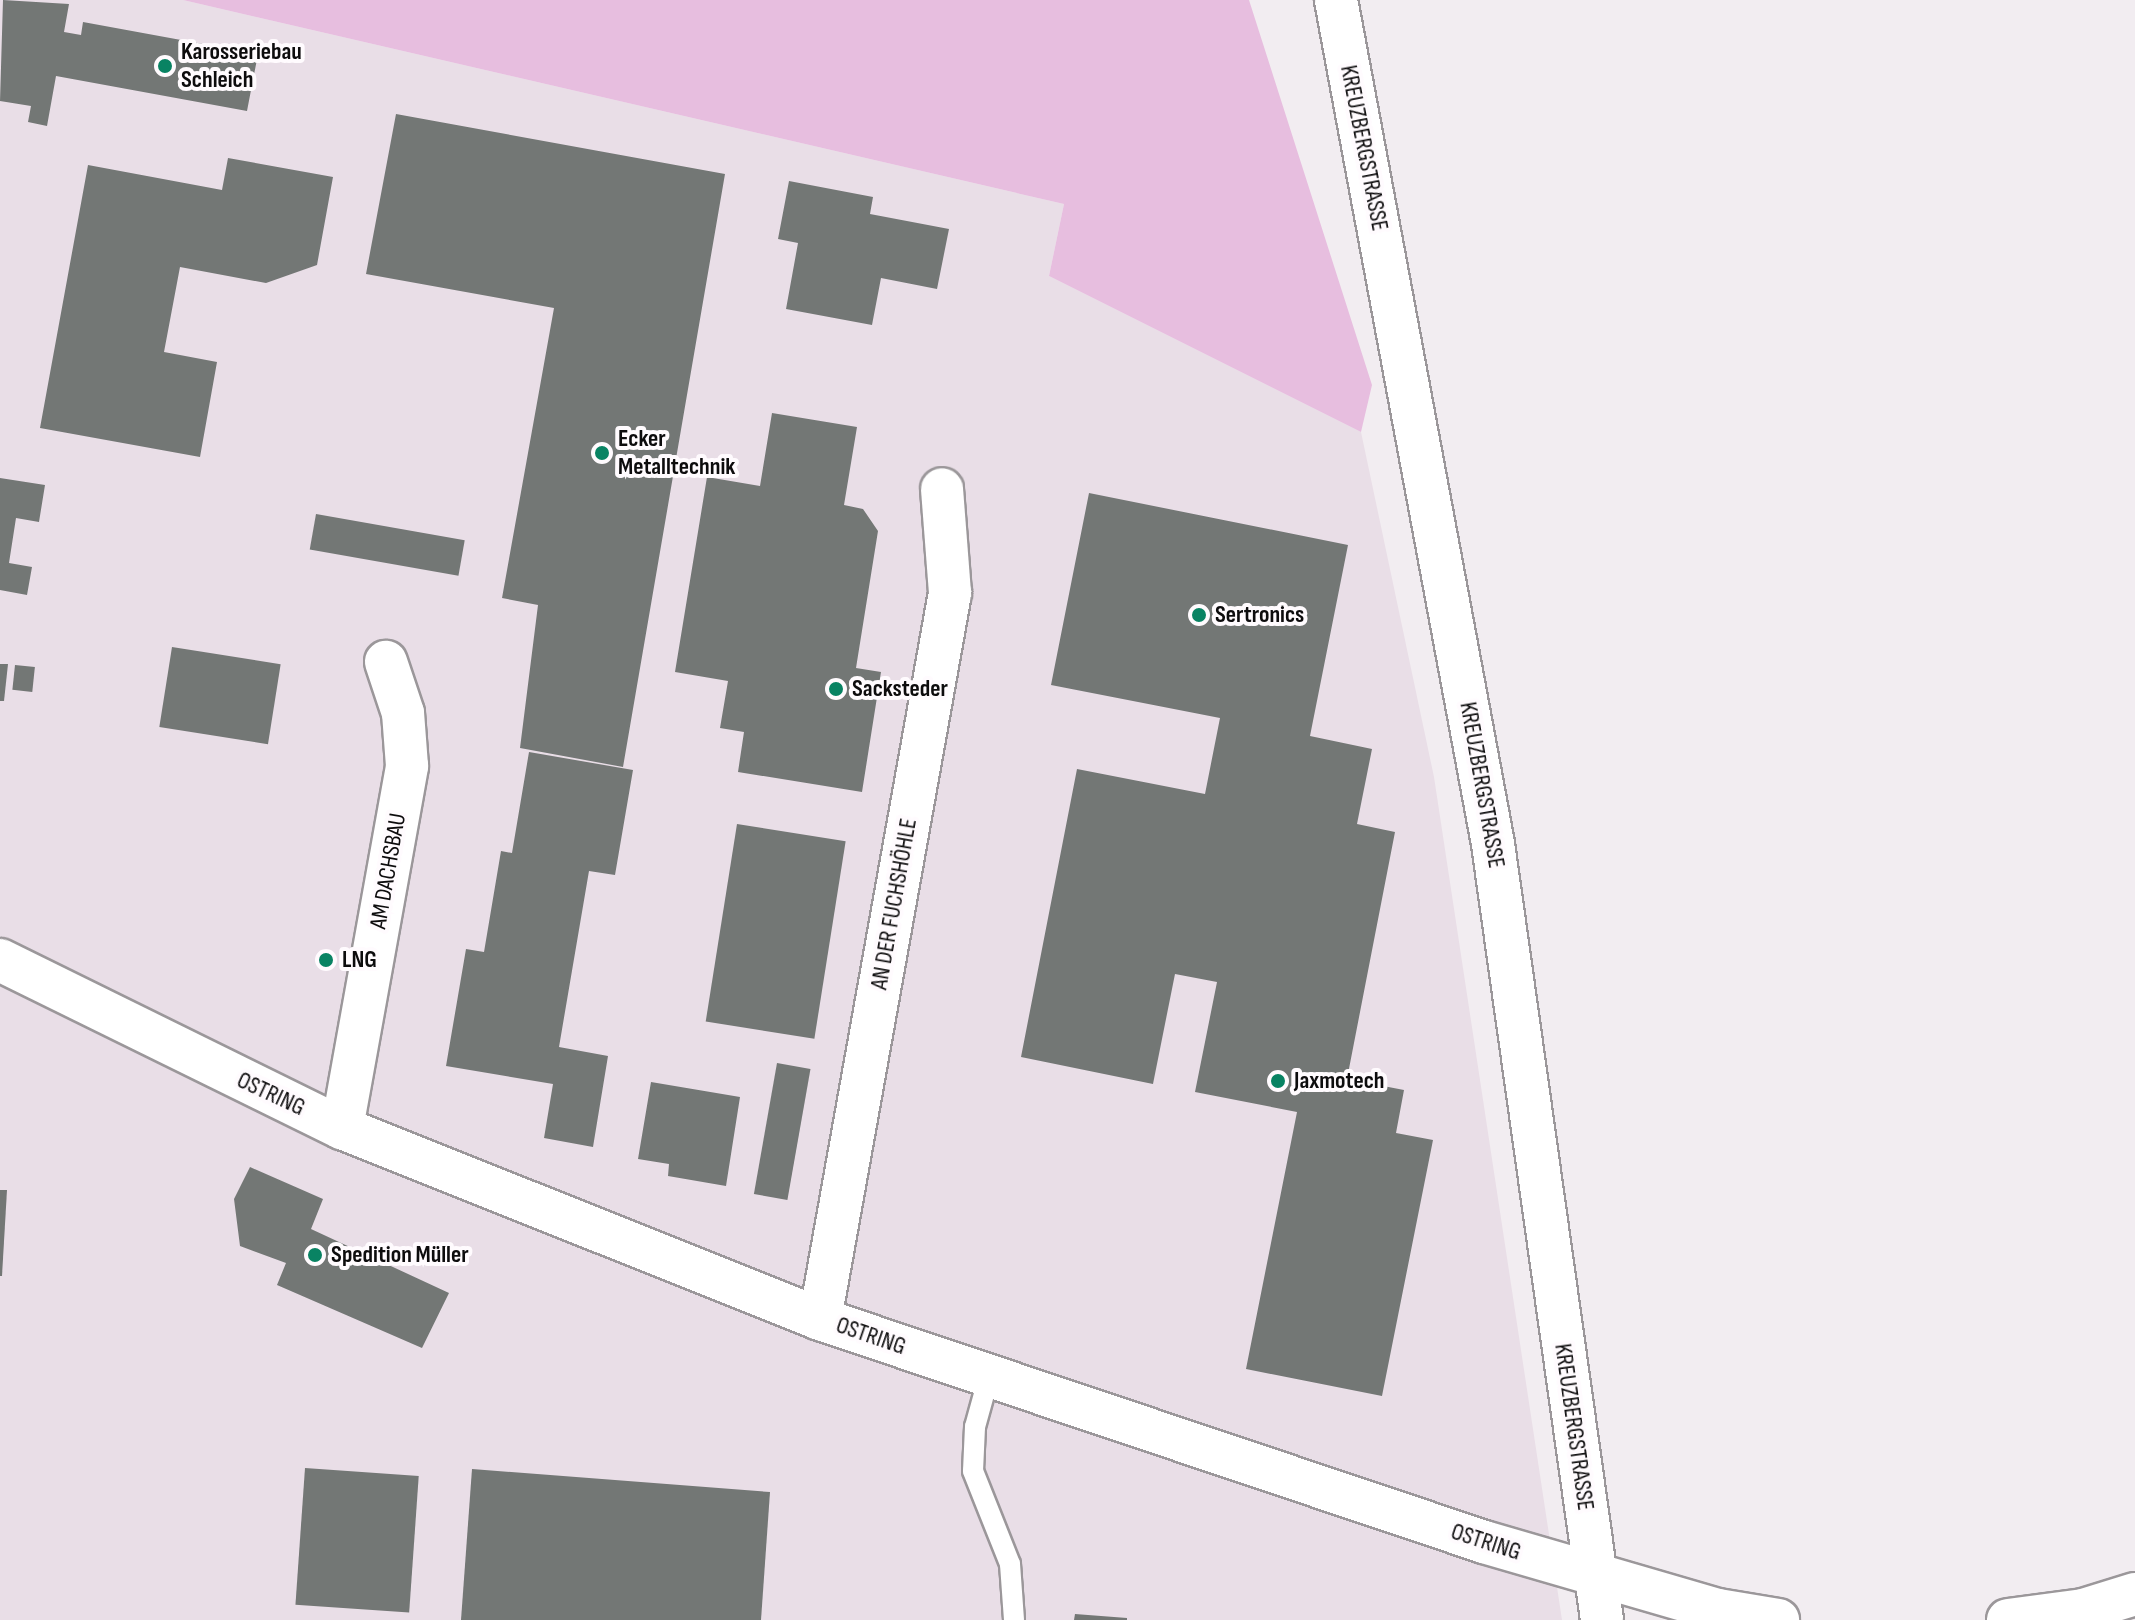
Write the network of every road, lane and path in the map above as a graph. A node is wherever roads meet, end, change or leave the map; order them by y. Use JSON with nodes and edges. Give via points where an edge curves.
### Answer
{"nodes":[{"id":1,"x":1336,"y":0,"type":"edge"},
{"id":2,"x":942,"y":489,"type":"dead end"},
{"id":3,"x":386,"y":662,"type":"dead end"},
{"id":4,"x":0,"y":960,"type":"edge"},
{"id":5,"x":342,"y":1128,"type":"junction"},
{"id":6,"x":820,"y":1319,"type":"junction"},
{"id":7,"x":989,"y":1376,"type":"junction"},
{"id":8,"x":1594,"y":1576,"type":"junction"},
{"id":9,"x":2135,"y":1594,"type":"edge"},
{"id":10,"x":1014,"y":1620,"type":"edge"},
{"id":11,"x":1602,"y":1620,"type":"edge"},
{"id":12,"x":1778,"y":1620,"type":"edge"},
{"id":13,"x":2008,"y":1620,"type":"edge"}],
"edges":[{"from":1,"to":8,"type":"street","name":"KREUZBERGSTRASSE","via":[[1493,844]]},
{"from":2,"to":6,"type":"street","name":"AN DER FUCHSHÖHLE","via":[[950,593]]},
{"from":3,"to":5,"type":"street","name":"AM DACHSBAU","via":[[403,713],[407,766]]},
{"from":4,"to":5,"type":"street","name":"OSTRING"},
{"from":5,"to":6,"type":"street","name":"OSTRING"},
{"from":6,"to":7,"type":"street","name":"OSTRING"},
{"from":7,"to":8,"type":"street","name":"OSTRING"},
{"from":7,"to":10,"type":"lane","via":[[975,1427],[973,1471],[1010,1564]]},
{"from":8,"to":11,"type":"street","name":"KREUZBERGSTRASSE"},
{"from":8,"to":12,"type":"street","name":"OSTRING"},
{"from":9,"to":13,"type":"street","via":[[2083,1610]]}]}
